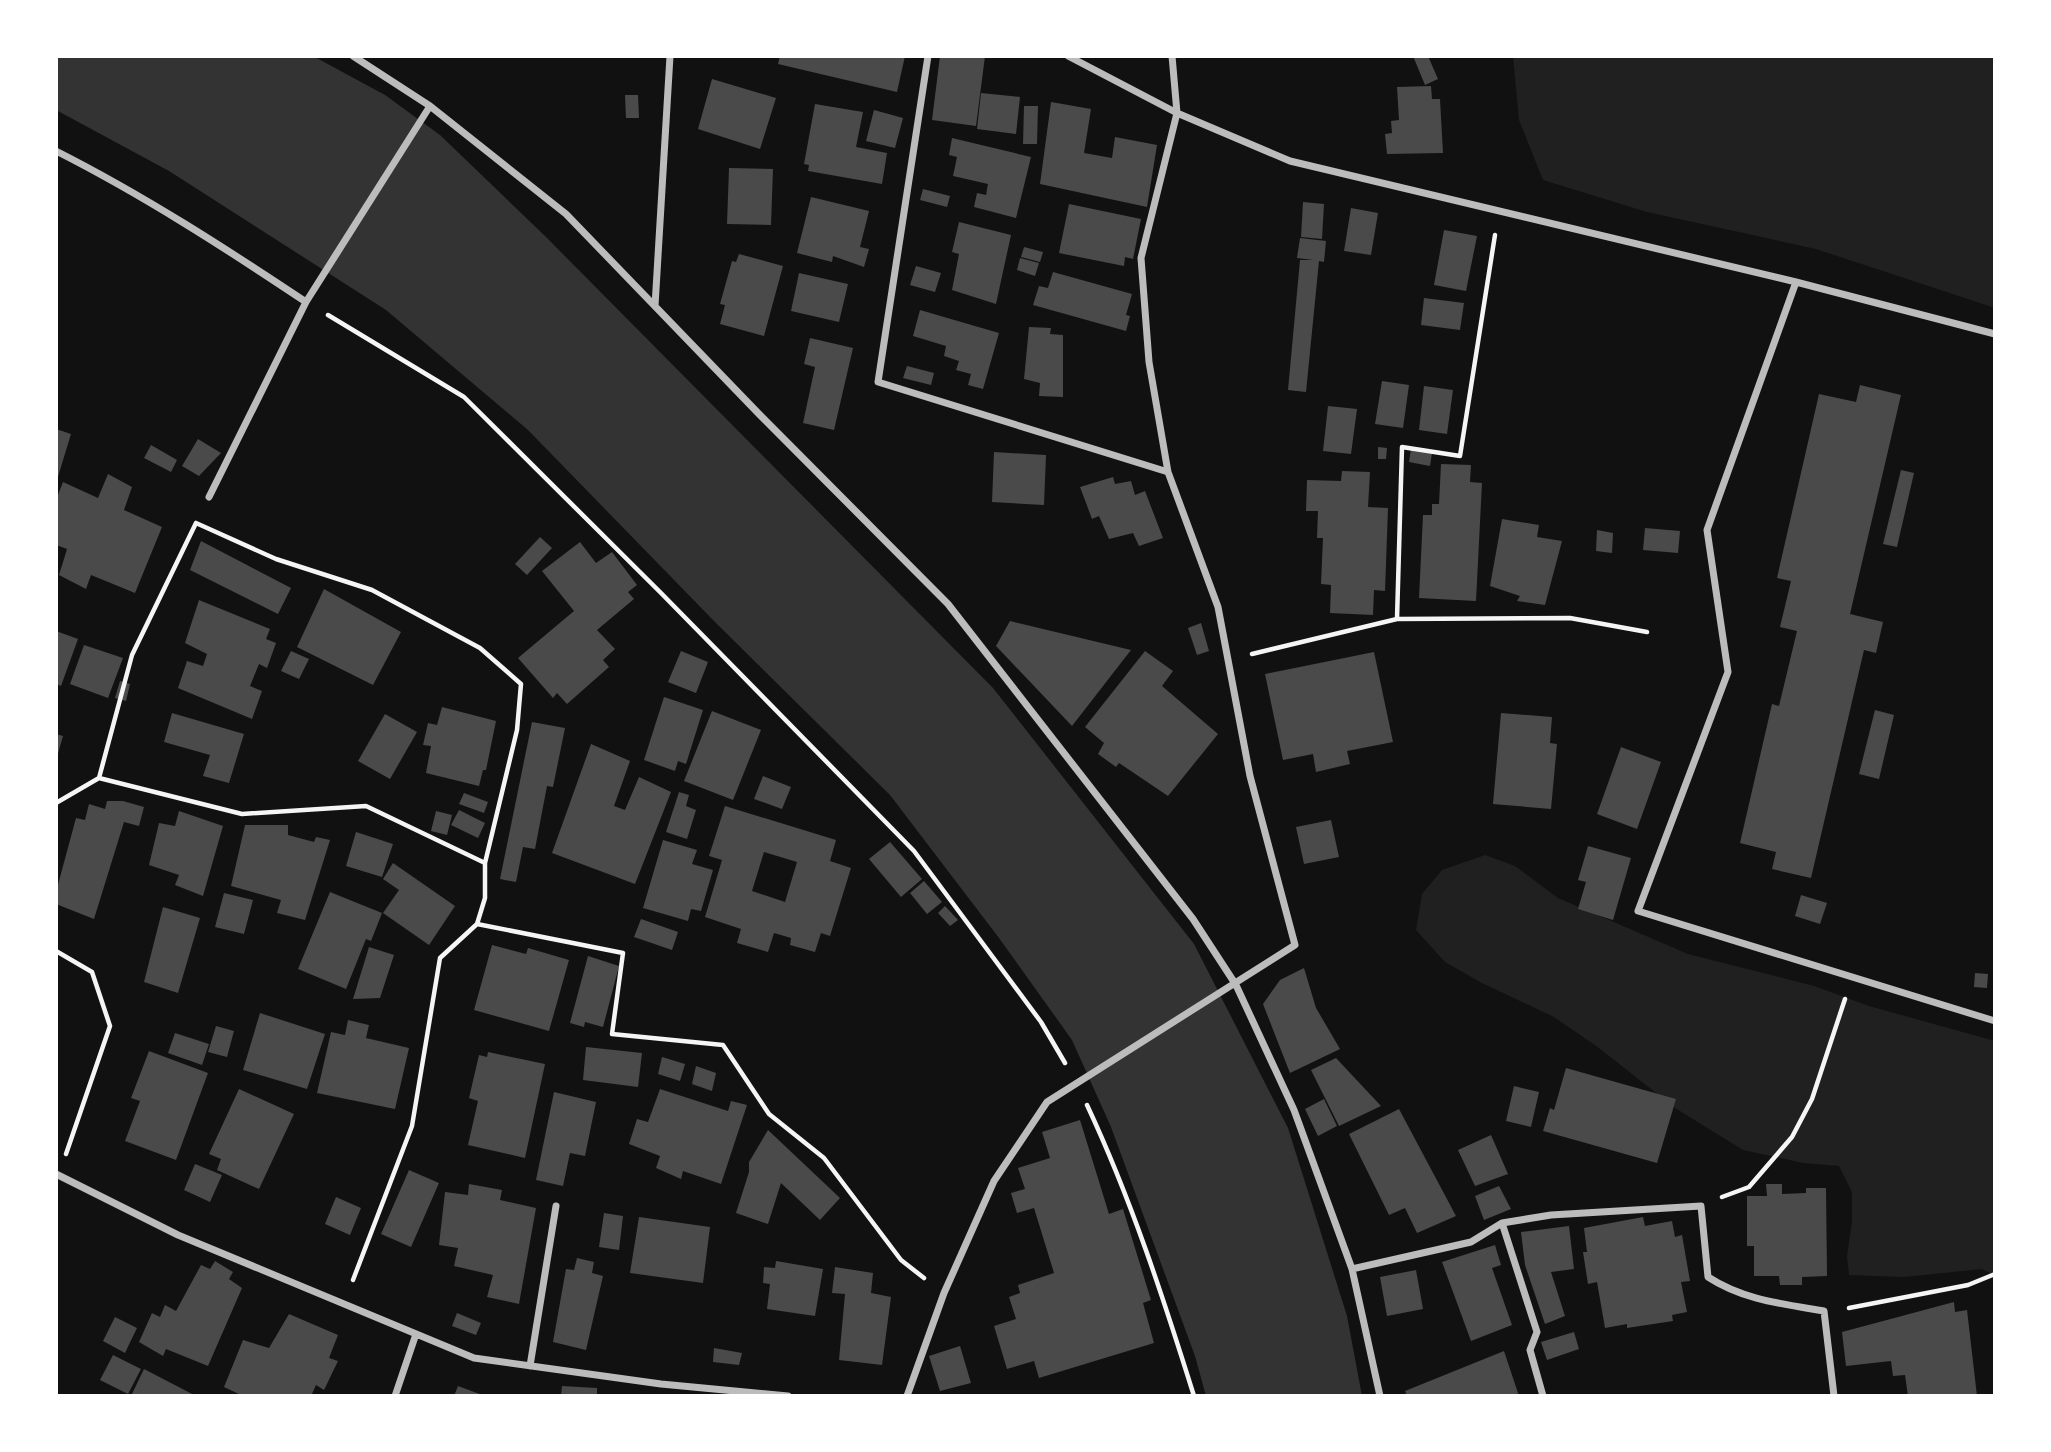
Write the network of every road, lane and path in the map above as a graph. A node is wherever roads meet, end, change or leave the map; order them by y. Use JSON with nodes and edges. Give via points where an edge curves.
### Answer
{"nodes":[{"id":1,"x":353,"y":56,"type":"edge"},
{"id":2,"x":670,"y":56,"type":"edge"},
{"id":3,"x":928,"y":56,"type":"edge"},
{"id":4,"x":1068,"y":56,"type":"edge"},
{"id":5,"x":1172,"y":56,"type":"edge"},
{"id":6,"x":430,"y":106,"type":"junction"},
{"id":7,"x":1177,"y":113,"type":"junction"},
{"id":8,"x":56,"y":152,"type":"edge"},
{"id":9,"x":1499,"y":210,"type":"junction"},
{"id":10,"x":1796,"y":282,"type":"junction"},
{"id":11,"x":306,"y":302,"type":"junction"},
{"id":12,"x":654,"y":306,"type":"junction"},
{"id":13,"x":1995,"y":334,"type":"edge"},
{"id":14,"x":1168,"y":472,"type":"junction"},
{"id":15,"x":209,"y":497,"type":"joint"},
{"id":16,"x":196,"y":523,"type":"junction"},
{"id":17,"x":1397,"y":619,"type":"junction"},
{"id":18,"x":1647,"y":632,"type":"dead end"},
{"id":19,"x":1228,"y":659,"type":"junction"},
{"id":20,"x":99,"y":778,"type":"junction"},
{"id":21,"x":56,"y":803,"type":"edge"},
{"id":22,"x":485,"y":863,"type":"junction"},
{"id":23,"x":477,"y":924,"type":"junction"},
{"id":24,"x":56,"y":951,"type":"edge"},
{"id":25,"x":1853,"y":976,"type":"junction"},
{"id":26,"x":1236,"y":985,"type":"junction"},
{"id":27,"x":1995,"y":1021,"type":"edge"},
{"id":28,"x":1076,"y":1082,"type":"junction"},
{"id":29,"x":57,"y":1176,"type":"edge"},
{"id":30,"x":556,"y":1206,"type":"dead end"},
{"id":31,"x":1701,"y":1206,"type":"junction"},
{"id":32,"x":1502,"y":1223,"type":"junction"},
{"id":33,"x":1352,"y":1269,"type":"junction"},
{"id":34,"x":1995,"y":1274,"type":"edge"},
{"id":35,"x":944,"y":1293,"type":"junction"},
{"id":36,"x":343,"y":1304,"type":"junction"},
{"id":37,"x":1824,"y":1311,"type":"junction"},
{"id":38,"x":416,"y":1334,"type":"junction"},
{"id":39,"x":530,"y":1366,"type":"junction"},
{"id":40,"x":395,"y":1396,"type":"edge"},
{"id":41,"x":788,"y":1396,"type":"edge"},
{"id":42,"x":907,"y":1396,"type":"edge"},
{"id":43,"x":1194,"y":1396,"type":"edge"},
{"id":44,"x":1380,"y":1396,"type":"edge"},
{"id":45,"x":1543,"y":1396,"type":"edge"},
{"id":46,"x":1834,"y":1396,"type":"edge"}],
"edges":[{"from":1,"to":6,"type":"street"},
{"from":2,"to":12,"type":"street"},
{"from":3,"to":14,"type":"street","via":[[878,382]]},
{"from":4,"to":7,"type":"street"},
{"from":5,"to":7,"type":"street"},
{"from":6,"to":11,"type":"street"},
{"from":6,"to":12,"type":"street","via":[[566,214]]},
{"from":7,"to":9,"type":"street","via":[[1290,161]]},
{"from":7,"to":14,"type":"street","via":[[1141,258],[1149,362]]},
{"from":8,"to":11,"type":"street","via":[[99,173]]},
{"from":9,"to":10,"type":"street"},
{"from":9,"to":17,"type":"path","via":[[1460,456],[1402,447]]},
{"from":10,"to":13,"type":"street"},
{"from":10,"to":25,"type":"street","via":[[1707,530],[1728,672],[1639,911]]},
{"from":11,"to":15,"type":"street"},
{"from":11,"to":28,"type":"path","via":[[464,397],[661,593],[914,851],[1041,1022]]},
{"from":12,"to":26,"type":"street","via":[[948,604],[1193,919]]},
{"from":14,"to":19,"type":"street","via":[[1217,607]]},
{"from":15,"to":16,"type":"path"},
{"from":16,"to":20,"type":"path","via":[[132,655]]},
{"from":16,"to":22,"type":"path","via":[[276,559],[372,590],[481,648],[521,684],[517,730]]},
{"from":17,"to":18,"type":"path","via":[[1570,618]]},
{"from":17,"to":19,"type":"path"},
{"from":19,"to":26,"type":"street","via":[[1250,776],[1295,945]]},
{"from":20,"to":21,"type":"path"},
{"from":20,"to":22,"type":"path","via":[[242,814],[366,806]]},
{"from":22,"to":23,"type":"path","via":[[485,898]]},
{"from":23,"to":35,"type":"path","via":[[623,953],[612,1034],[723,1045],[769,1114],[824,1158],[901,1260]]},
{"from":23,"to":36,"type":"path","via":[[440,958],[412,1126]]},
{"from":24,"to":29,"type":"path","via":[[92,972],[110,1026]]},
{"from":25,"to":27,"type":"street"},
{"from":25,"to":31,"type":"path","via":[[1812,1099],[1792,1137],[1749,1186]]},
{"from":26,"to":28,"type":"street"},
{"from":26,"to":33,"type":"street","via":[[1294,1110]]},
{"from":28,"to":35,"type":"street","via":[[1047,1102],[994,1181]]},
{"from":28,"to":43,"type":"path","via":[[1108,1150]]},
{"from":29,"to":36,"type":"street","via":[[178,1235]]},
{"from":30,"to":39,"type":"street"},
{"from":31,"to":32,"type":"street","via":[[1550,1215]]},
{"from":31,"to":37,"type":"street","via":[[1708,1278],[1761,1301]]},
{"from":32,"to":33,"type":"street","via":[[1471,1242]]},
{"from":32,"to":45,"type":"street","via":[[1537,1332],[1530,1350]]},
{"from":33,"to":44,"type":"street"},
{"from":34,"to":37,"type":"path","via":[[1968,1285]]},
{"from":35,"to":42,"type":"street"},
{"from":36,"to":38,"type":"street"},
{"from":37,"to":46,"type":"street"},
{"from":38,"to":39,"type":"street","via":[[474,1359]]},
{"from":38,"to":40,"type":"street"},
{"from":39,"to":41,"type":"street"}]}
